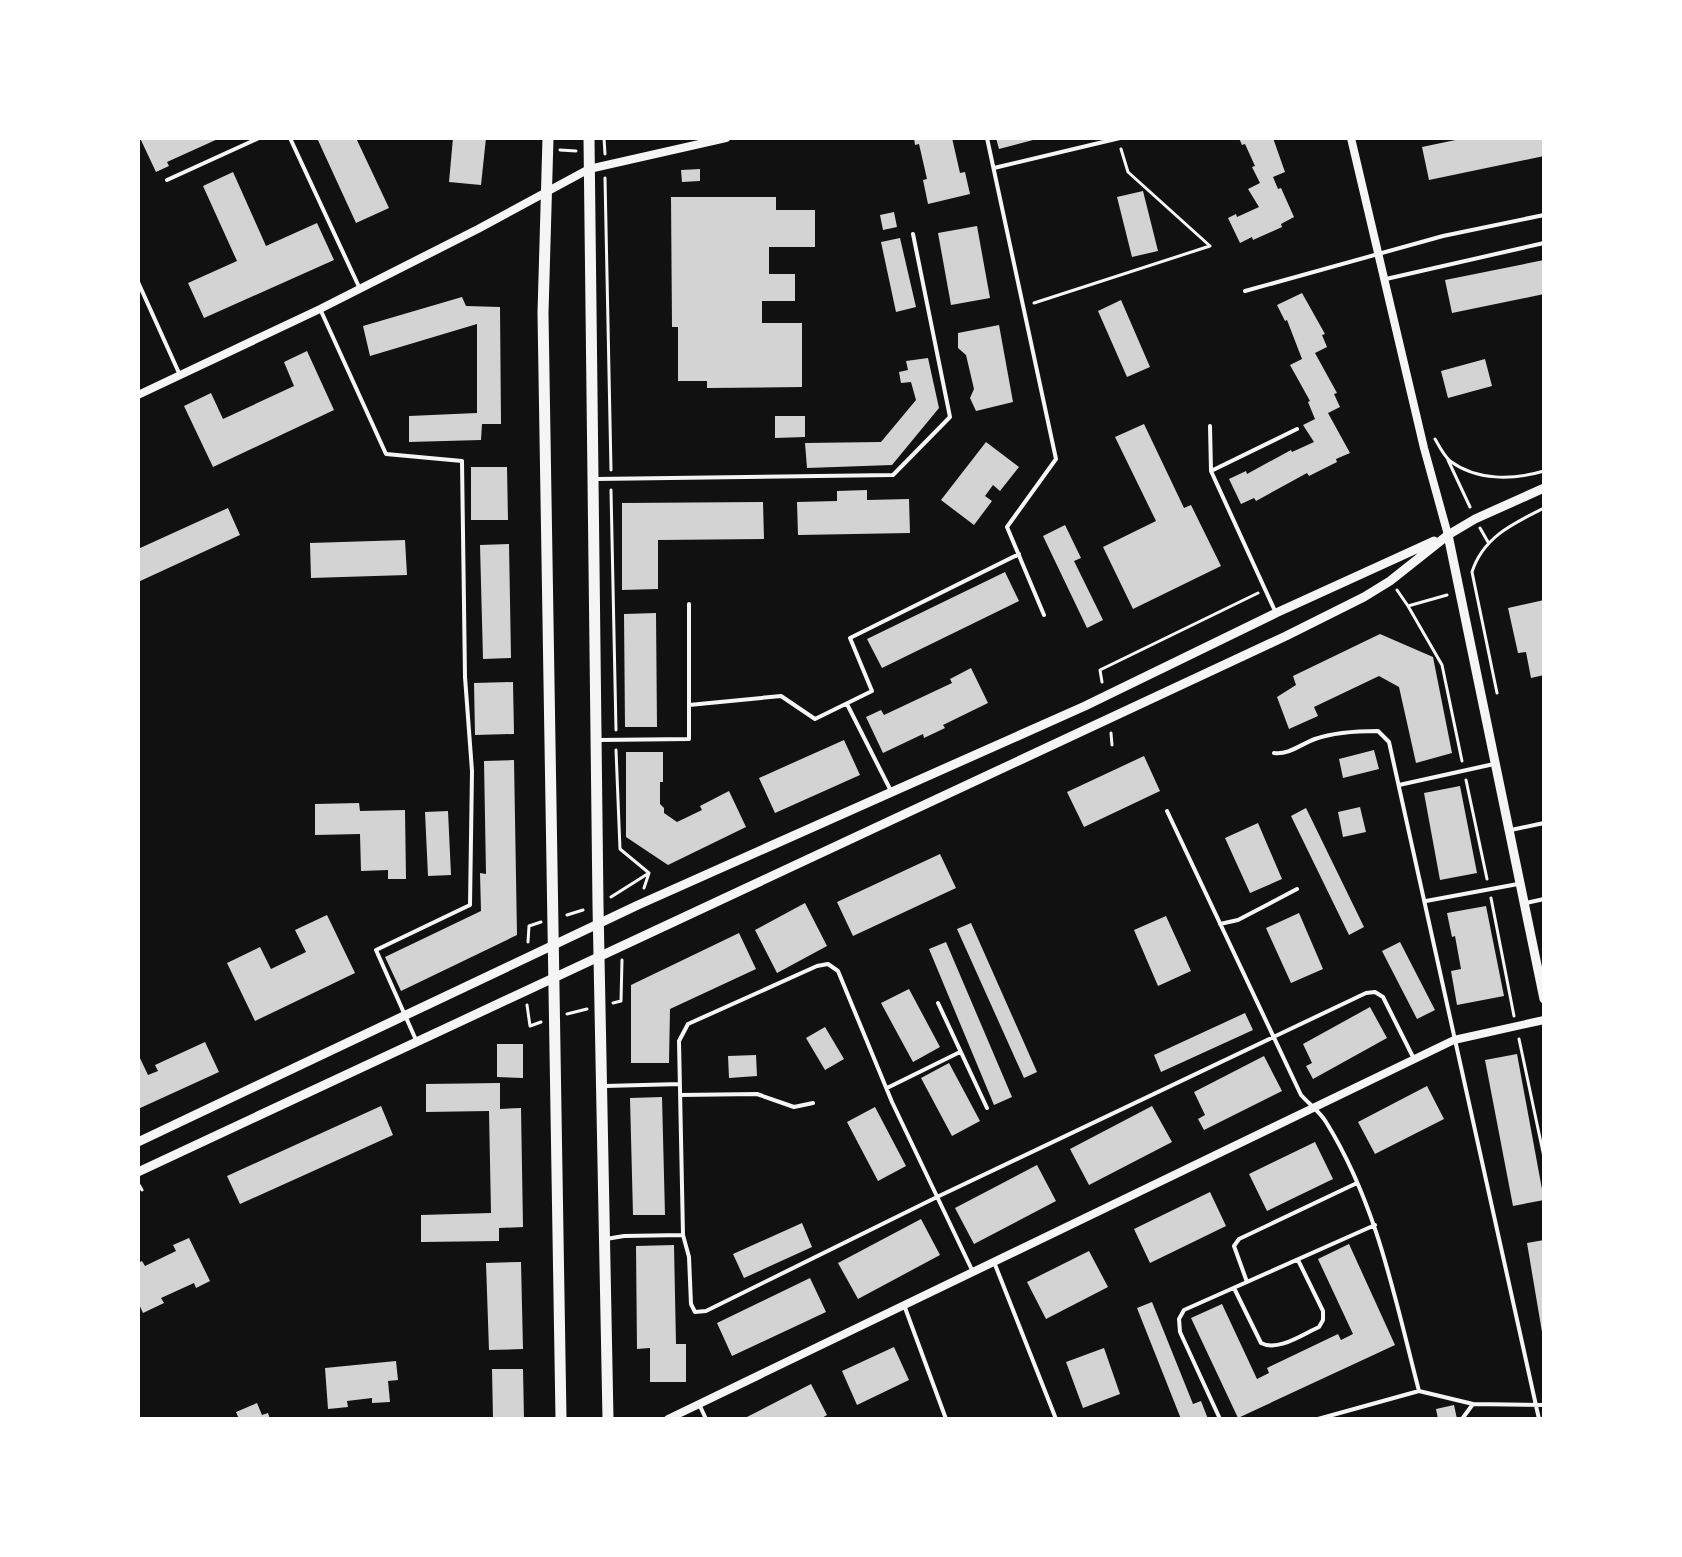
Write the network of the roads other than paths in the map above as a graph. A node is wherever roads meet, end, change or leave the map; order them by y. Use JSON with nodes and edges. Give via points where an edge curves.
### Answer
{"nodes":[{"id":1,"x":259,"y":138,"type":"edge"},
{"id":2,"x":290,"y":138,"type":"edge"},
{"id":3,"x":726,"y":138,"type":"edge"},
{"id":4,"x":987,"y":138,"type":"edge"},
{"id":5,"x":1119,"y":138,"type":"edge"},
{"id":6,"x":1351,"y":138,"type":"edge"},
{"id":7,"x":547,"y":144,"type":"edge"},
{"id":8,"x":589,"y":144,"type":"edge"},
{"id":9,"x":994,"y":168,"type":"junction"},
{"id":10,"x":589,"y":169,"type":"junction"},
{"id":11,"x":167,"y":180,"type":"dead end"},
{"id":12,"x":544,"y":194,"type":"junction"},
{"id":13,"x":1544,"y":215,"type":"edge"},
{"id":14,"x":913,"y":234,"type":"dead end"},
{"id":15,"x":1544,"y":243,"type":"edge"},
{"id":16,"x":1378,"y":255,"type":"junction"},
{"id":17,"x":1384,"y":279,"type":"junction"},
{"id":18,"x":138,"y":282,"type":"edge"},
{"id":19,"x":360,"y":289,"type":"junction"},
{"id":20,"x":1245,"y":291,"type":"dead end"},
{"id":21,"x":320,"y":309,"type":"junction"},
{"id":22,"x":180,"y":375,"type":"junction"},
{"id":23,"x":138,"y":395,"type":"edge"},
{"id":24,"x":1210,"y":426,"type":"dead end"},
{"id":25,"x":1297,"y":429,"type":"dead end"},
{"id":26,"x":1211,"y":471,"type":"junction"},
{"id":27,"x":593,"y":479,"type":"junction"},
{"id":28,"x":1544,"y":488,"type":"edge"},
{"id":29,"x":1448,"y":535,"type":"junction"},
{"id":30,"x":1019,"y":554,"type":"junction"},
{"id":31,"x":689,"y":604,"type":"dead end"},
{"id":32,"x":1276,"y":613,"type":"junction"},
{"id":33,"x":1044,"y":615,"type":"dead end"},
{"id":34,"x":847,"y":704,"type":"junction"},
{"id":35,"x":689,"y":705,"type":"junction"},
{"id":36,"x":597,"y":740,"type":"junction"},
{"id":37,"x":1274,"y":753,"type":"dead end"},
{"id":38,"x":1495,"y":764,"type":"junction"},
{"id":39,"x":1399,"y":785,"type":"junction"},
{"id":40,"x":891,"y":791,"type":"junction"},
{"id":41,"x":1167,"y":811,"type":"dead end"},
{"id":42,"x":1544,"y":823,"type":"edge"},
{"id":43,"x":1509,"y":831,"type":"junction"},
{"id":44,"x":1520,"y":884,"type":"junction"},
{"id":45,"x":1297,"y":889,"type":"dead end"},
{"id":46,"x":1544,"y":899,"type":"edge"},
{"id":47,"x":1426,"y":901,"type":"junction"},
{"id":48,"x":1524,"y":903,"type":"junction"},
{"id":49,"x":599,"y":924,"type":"junction"},
{"id":50,"x":1220,"y":924,"type":"junction"},
{"id":51,"x":554,"y":946,"type":"junction"},
{"id":52,"x":600,"y":955,"type":"junction"},
{"id":53,"x":1540,"y":964,"type":"edge"},
{"id":54,"x":554,"y":976,"type":"junction"},
{"id":55,"x":1544,"y":999,"type":"edge"},
{"id":56,"x":938,"y":1003,"type":"dead end"},
{"id":57,"x":406,"y":1016,"type":"junction"},
{"id":58,"x":1544,"y":1020,"type":"edge"},
{"id":59,"x":1273,"y":1037,"type":"junction"},
{"id":60,"x":416,"y":1040,"type":"junction"},
{"id":61,"x":1454,"y":1040,"type":"junction"},
{"id":62,"x":960,"y":1052,"type":"junction"},
{"id":63,"x":1414,"y":1059,"type":"junction"},
{"id":64,"x":680,"y":1084,"type":"junction"},
{"id":65,"x":603,"y":1086,"type":"junction"},
{"id":66,"x":887,"y":1088,"type":"junction"},
{"id":67,"x":680,"y":1095,"type":"junction"},
{"id":68,"x":813,"y":1103,"type":"dead end"},
{"id":69,"x":987,"y":1108,"type":"dead end"},
{"id":70,"x":1313,"y":1108,"type":"junction"},
{"id":71,"x":138,"y":1142,"type":"edge"},
{"id":72,"x":138,"y":1172,"type":"edge"},
{"id":73,"x":1358,"y":1182,"type":"junction"},
{"id":74,"x":937,"y":1197,"type":"junction"},
{"id":75,"x":1375,"y":1225,"type":"junction"},
{"id":76,"x":683,"y":1235,"type":"junction"},
{"id":77,"x":605,"y":1239,"type":"junction"},
{"id":78,"x":1297,"y":1260,"type":"junction"},
{"id":79,"x":994,"y":1262,"type":"junction"},
{"id":80,"x":973,"y":1272,"type":"junction"},
{"id":81,"x":1247,"y":1282,"type":"junction"},
{"id":82,"x":1234,"y":1288,"type":"junction"},
{"id":83,"x":904,"y":1305,"type":"junction"},
{"id":84,"x":1419,"y":1391,"type":"junction"},
{"id":85,"x":699,"y":1404,"type":"junction"},
{"id":86,"x":1473,"y":1404,"type":"junction"},
{"id":87,"x":1544,"y":1405,"type":"edge"},
{"id":88,"x":1537,"y":1406,"type":"junction"},
{"id":89,"x":561,"y":1419,"type":"edge"},
{"id":90,"x":608,"y":1419,"type":"edge"},
{"id":91,"x":668,"y":1419,"type":"edge"},
{"id":92,"x":706,"y":1419,"type":"edge"},
{"id":93,"x":946,"y":1419,"type":"edge"},
{"id":94,"x":1056,"y":1419,"type":"edge"},
{"id":95,"x":1220,"y":1419,"type":"edge"},
{"id":96,"x":1318,"y":1419,"type":"edge"},
{"id":97,"x":1462,"y":1419,"type":"edge"},
{"id":98,"x":1539,"y":1419,"type":"edge"}],
"edges":[{"from":1,"to":11,"type":"lane"},
{"from":2,"to":19,"type":"lane"},
{"from":3,"to":10,"type":"street"},
{"from":4,"to":9,"type":"lane"},
{"from":5,"to":9,"type":"lane"},
{"from":6,"to":16,"type":"street"},
{"from":7,"to":12,"type":"main road"},
{"from":8,"to":10,"type":"main road"},
{"from":9,"to":30,"type":"lane","via":[[1056,459],[1007,527]]},
{"from":10,"to":12,"type":"street"},
{"from":10,"to":27,"type":"main road"},
{"from":12,"to":19,"type":"street"},
{"from":12,"to":51,"type":"main road"},
{"from":13,"to":16,"type":"lane"},
{"from":14,"to":27,"type":"lane","via":[[950,417],[893,475]]},
{"from":15,"to":17,"type":"lane"},
{"from":16,"to":17,"type":"street"},
{"from":16,"to":20,"type":"lane"},
{"from":17,"to":29,"type":"street"},
{"from":18,"to":22,"type":"lane"},
{"from":19,"to":21,"type":"street"},
{"from":21,"to":22,"type":"street"},
{"from":21,"to":57,"type":"lane","via":[[386,454],[462,461],[472,771],[470,905],[376,950]]},
{"from":22,"to":23,"type":"street"},
{"from":24,"to":26,"type":"lane"},
{"from":25,"to":26,"type":"lane"},
{"from":26,"to":32,"type":"lane"},
{"from":27,"to":36,"type":"main road"},
{"from":28,"to":29,"type":"street"},
{"from":29,"to":32,"type":"street"},
{"from":29,"to":38,"type":"street"},
{"from":29,"to":52,"type":"street","via":[[1390,581],[1286,636]]},
{"from":30,"to":33,"type":"lane"},
{"from":30,"to":34,"type":"lane","via":[[850,638],[872,691]]},
{"from":31,"to":35,"type":"lane"},
{"from":32,"to":40,"type":"street"},
{"from":34,"to":35,"type":"lane","via":[[815,719],[781,696]]},
{"from":34,"to":40,"type":"lane"},
{"from":35,"to":36,"type":"lane","via":[[689,739]]},
{"from":36,"to":49,"type":"main road"},
{"from":37,"to":39,"type":"lane","via":[[1317,739],[1378,731],[1389,742]]},
{"from":38,"to":39,"type":"lane"},
{"from":38,"to":43,"type":"street"},
{"from":39,"to":47,"type":"lane"},
{"from":40,"to":49,"type":"street"},
{"from":41,"to":50,"type":"lane"},
{"from":42,"to":43,"type":"lane"},
{"from":43,"to":44,"type":"street"},
{"from":44,"to":47,"type":"lane"},
{"from":44,"to":48,"type":"street"},
{"from":45,"to":50,"type":"lane"},
{"from":46,"to":48,"type":"lane"},
{"from":47,"to":61,"type":"lane"},
{"from":48,"to":53,"type":"street"},
{"from":49,"to":51,"type":"street"},
{"from":49,"to":52,"type":"main road"},
{"from":50,"to":59,"type":"lane"},
{"from":51,"to":54,"type":"main road"},
{"from":51,"to":57,"type":"street"},
{"from":52,"to":54,"type":"street"},
{"from":52,"to":65,"type":"main road"},
{"from":53,"to":55,"type":"street"},
{"from":54,"to":60,"type":"street"},
{"from":54,"to":89,"type":"main road"},
{"from":56,"to":62,"type":"lane"},
{"from":57,"to":60,"type":"lane"},
{"from":57,"to":71,"type":"street"},
{"from":58,"to":61,"type":"street"},
{"from":59,"to":63,"type":"lane","via":[[1375,992],[1383,997]]},
{"from":59,"to":70,"type":"lane","via":[[1301,1095]]},
{"from":59,"to":74,"type":"lane"},
{"from":60,"to":72,"type":"street"},
{"from":61,"to":63,"type":"street"},
{"from":61,"to":88,"type":"lane"},
{"from":62,"to":66,"type":"lane"},
{"from":62,"to":69,"type":"lane"},
{"from":63,"to":70,"type":"street"},
{"from":64,"to":65,"type":"lane"},
{"from":64,"to":66,"type":"lane","via":[[679,1041],[688,1024],[828,964],[838,971]]},
{"from":64,"to":67,"type":"lane"},
{"from":65,"to":77,"type":"main road"},
{"from":66,"to":74,"type":"lane"},
{"from":67,"to":68,"type":"lane","via":[[757,1094],[794,1107]]},
{"from":67,"to":76,"type":"lane"},
{"from":70,"to":73,"type":"lane","via":[[1325,1120]]},
{"from":70,"to":79,"type":"street"},
{"from":73,"to":75,"type":"lane"},
{"from":73,"to":81,"type":"lane","via":[[1239,1239],[1234,1252]]},
{"from":74,"to":76,"type":"lane","via":[[706,1311],[695,1312],[691,1304]]},
{"from":74,"to":80,"type":"lane"},
{"from":75,"to":78,"type":"lane"},
{"from":75,"to":84,"type":"lane"},
{"from":76,"to":77,"type":"lane"},
{"from":77,"to":90,"type":"main road"},
{"from":78,"to":81,"type":"lane"},
{"from":78,"to":82,"type":"lane","via":[[1323,1311],[1319,1327],[1269,1347],[1261,1343]]},
{"from":79,"to":80,"type":"street"},
{"from":79,"to":94,"type":"lane"},
{"from":80,"to":83,"type":"street"},
{"from":81,"to":82,"type":"lane"},
{"from":82,"to":95,"type":"lane","via":[[1184,1310],[1179,1319],[1180,1332]]},
{"from":83,"to":85,"type":"street"},
{"from":83,"to":93,"type":"lane"},
{"from":84,"to":86,"type":"lane"},
{"from":84,"to":96,"type":"lane"},
{"from":85,"to":91,"type":"street"},
{"from":85,"to":92,"type":"lane"},
{"from":86,"to":88,"type":"lane"},
{"from":86,"to":97,"type":"lane"},
{"from":87,"to":88,"type":"lane"},
{"from":88,"to":98,"type":"lane"}]}
